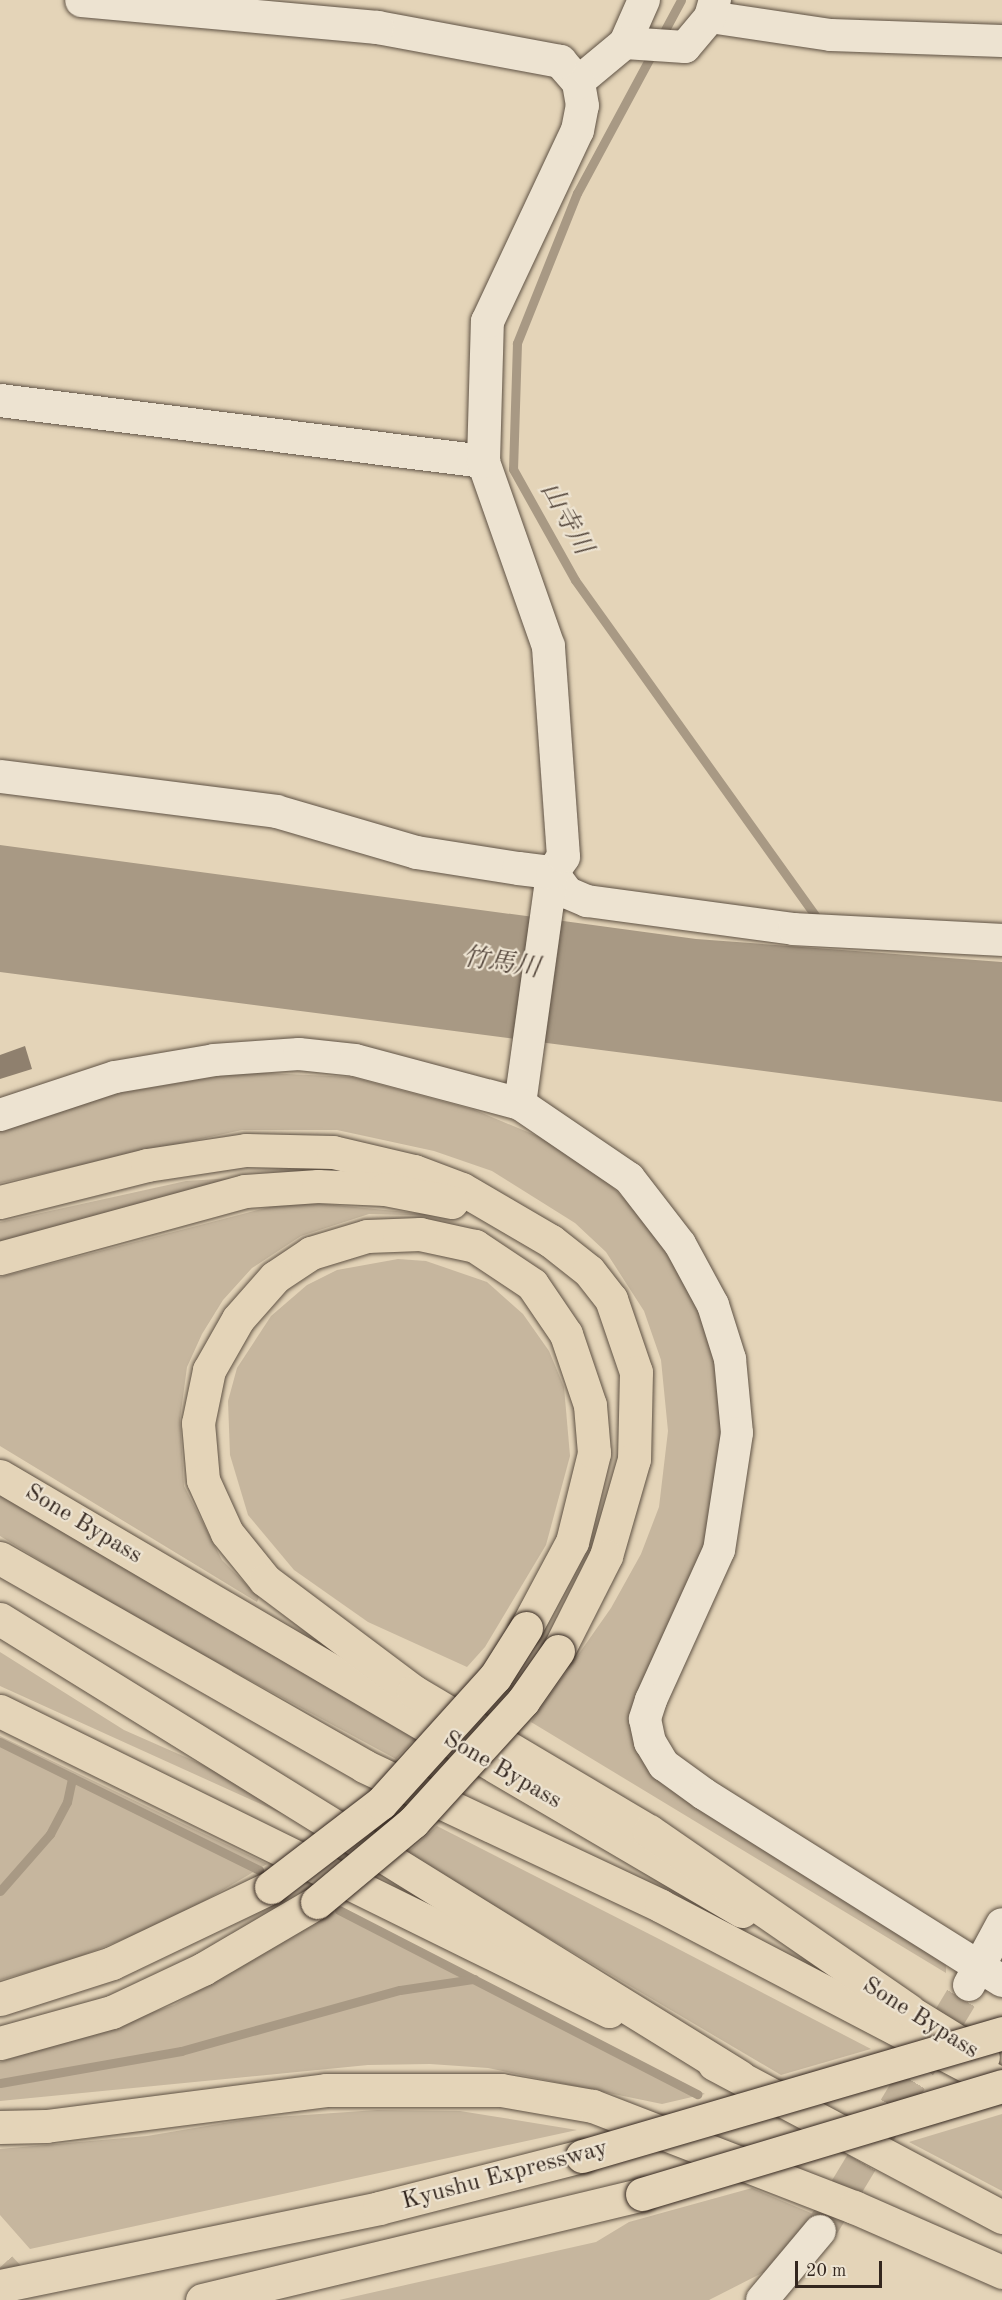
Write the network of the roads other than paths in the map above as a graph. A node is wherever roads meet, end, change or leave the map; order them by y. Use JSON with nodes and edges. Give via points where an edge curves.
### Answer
{"nodes":[{"id":1,"x":81,"y":0,"type":"edge"},
{"id":2,"x":644,"y":0,"type":"edge"},
{"id":3,"x":713,"y":8,"type":"edge"},
{"id":4,"x":1002,"y":41,"type":"edge"},
{"id":5,"x":625,"y":43,"type":"junction"},
{"id":6,"x":578,"y":81,"type":"junction"},
{"id":7,"x":0,"y":400,"type":"edge"},
{"id":8,"x":483,"y":461,"type":"junction"},
{"id":9,"x":0,"y":776,"type":"edge"},
{"id":10,"x":552,"y":872,"type":"junction"},
{"id":11,"x":1002,"y":940,"type":"edge"},
{"id":12,"x":520,"y":1104,"type":"junction"},
{"id":13,"x":0,"y":1115,"type":"edge"},
{"id":14,"x":0,"y":1202,"type":"edge"},
{"id":15,"x":498,"y":1211,"type":"junction"},
{"id":16,"x":0,"y":1258,"type":"edge"},
{"id":17,"x":0,"y":1476,"type":"edge"},
{"id":18,"x":0,"y":1558,"type":"edge"},
{"id":19,"x":0,"y":1619,"type":"edge"},
{"id":20,"x":0,"y":1711,"type":"edge"},
{"id":21,"x":1002,"y":1924,"type":"edge"},
{"id":22,"x":984,"y":1977,"type":"edge"},
{"id":23,"x":0,"y":1999,"type":"edge"},
{"id":24,"x":908,"y":2010,"type":"junction"},
{"id":25,"x":1002,"y":2033,"type":"edge"},
{"id":26,"x":0,"y":2043,"type":"edge"},
{"id":27,"x":1002,"y":2070,"type":"edge"},
{"id":28,"x":740,"y":2077,"type":"junction"},
{"id":29,"x":1002,"y":2085,"type":"edge"},
{"id":30,"x":0,"y":2127,"type":"edge"},
{"id":31,"x":1002,"y":2217,"type":"edge"},
{"id":32,"x":820,"y":2231,"type":"tunnel mouth"},
{"id":33,"x":1002,"y":2272,"type":"edge"},
{"id":34,"x":0,"y":2286,"type":"edge"},
{"id":35,"x":202,"y":2300,"type":"edge"},
{"id":36,"x":762,"y":2300,"type":"edge"}],
"edges":[{"from":1,"to":6,"type":"street","via":[[377,27],[560,61]]},
{"from":2,"to":5,"type":"street"},
{"from":3,"to":4,"type":"street","via":[[831,35]]},
{"from":3,"to":5,"type":"street","via":[[685,47]]},
{"from":5,"to":6,"type":"street"},
{"from":6,"to":8,"type":"street","via":[[582,105],[577,129],[487,321]]},
{"from":7,"to":8,"type":"street"},
{"from":8,"to":10,"type":"street","via":[[548,646],[565,832],[563,856]]},
{"from":9,"to":10,"type":"street","via":[[276,811],[416,852]]},
{"from":10,"to":11,"type":"street","via":[[568,893],[587,901],[794,929]]},
{"from":10,"to":12,"type":"street"},
{"from":12,"to":13,"type":"street","via":[[355,1060],[299,1054],[214,1060],[115,1077]]},
{"from":12,"to":22,"type":"street","via":[[629,1178],[680,1244],[713,1305],[730,1359],[737,1433],[719,1550],[651,1700],[645,1719],[650,1742],[664,1765],[704,1794]]},
{"from":14,"to":15,"type":"highway","via":[[147,1165],[246,1150],[333,1152],[414,1171],[462,1189]]},
{"from":15,"to":16,"type":"highway","via":[[385,1188],[318,1186],[245,1191]]},
{"from":15,"to":26,"type":"highway","bridge":true,"via":[[589,1271],[611,1299],[636,1372],[634,1459],[625,1507],[558,1651],[523,1701],[413,1822],[317,1902],[203,1969],[112,2012]]},
{"from":17,"to":24,"type":"highway","name":"Sone Bypass"},
{"from":18,"to":29,"type":"highway","via":[[364,1766],[693,1922]]},
{"from":19,"to":28,"type":"highway"},
{"from":20,"to":28,"type":"highway","via":[[266,1837]]},
{"from":21,"to":22,"type":"street"},
{"from":23,"to":24,"type":"highway","bridge":true,"via":[[112,1963],[271,1887],[381,1803],[495,1677],[526,1628],[572,1542],[594,1453],[590,1405],[566,1334],[532,1284],[475,1246],[420,1234],[366,1236],[311,1252],[275,1277],[245,1311],[209,1370],[198,1423],[203,1480],[226,1533],[265,1580],[413,1691],[649,1830]]},
{"from":24,"to":27,"type":"highway","name":"Sone Bypass"},
{"from":25,"to":34,"type":"highway","name":"Kyushu Expressway","bridge":true,"via":[[582,2156],[379,2208]]},
{"from":28,"to":31,"type":"highway"},
{"from":29,"to":35,"type":"highway","name":"Kyushu Expressway","bridge":true,"via":[[642,2194]]},
{"from":30,"to":33,"type":"highway","via":[[46,2126],[326,2090],[501,2090],[593,2106],[854,2207]]},
{"from":32,"to":36,"type":"street"}]}
